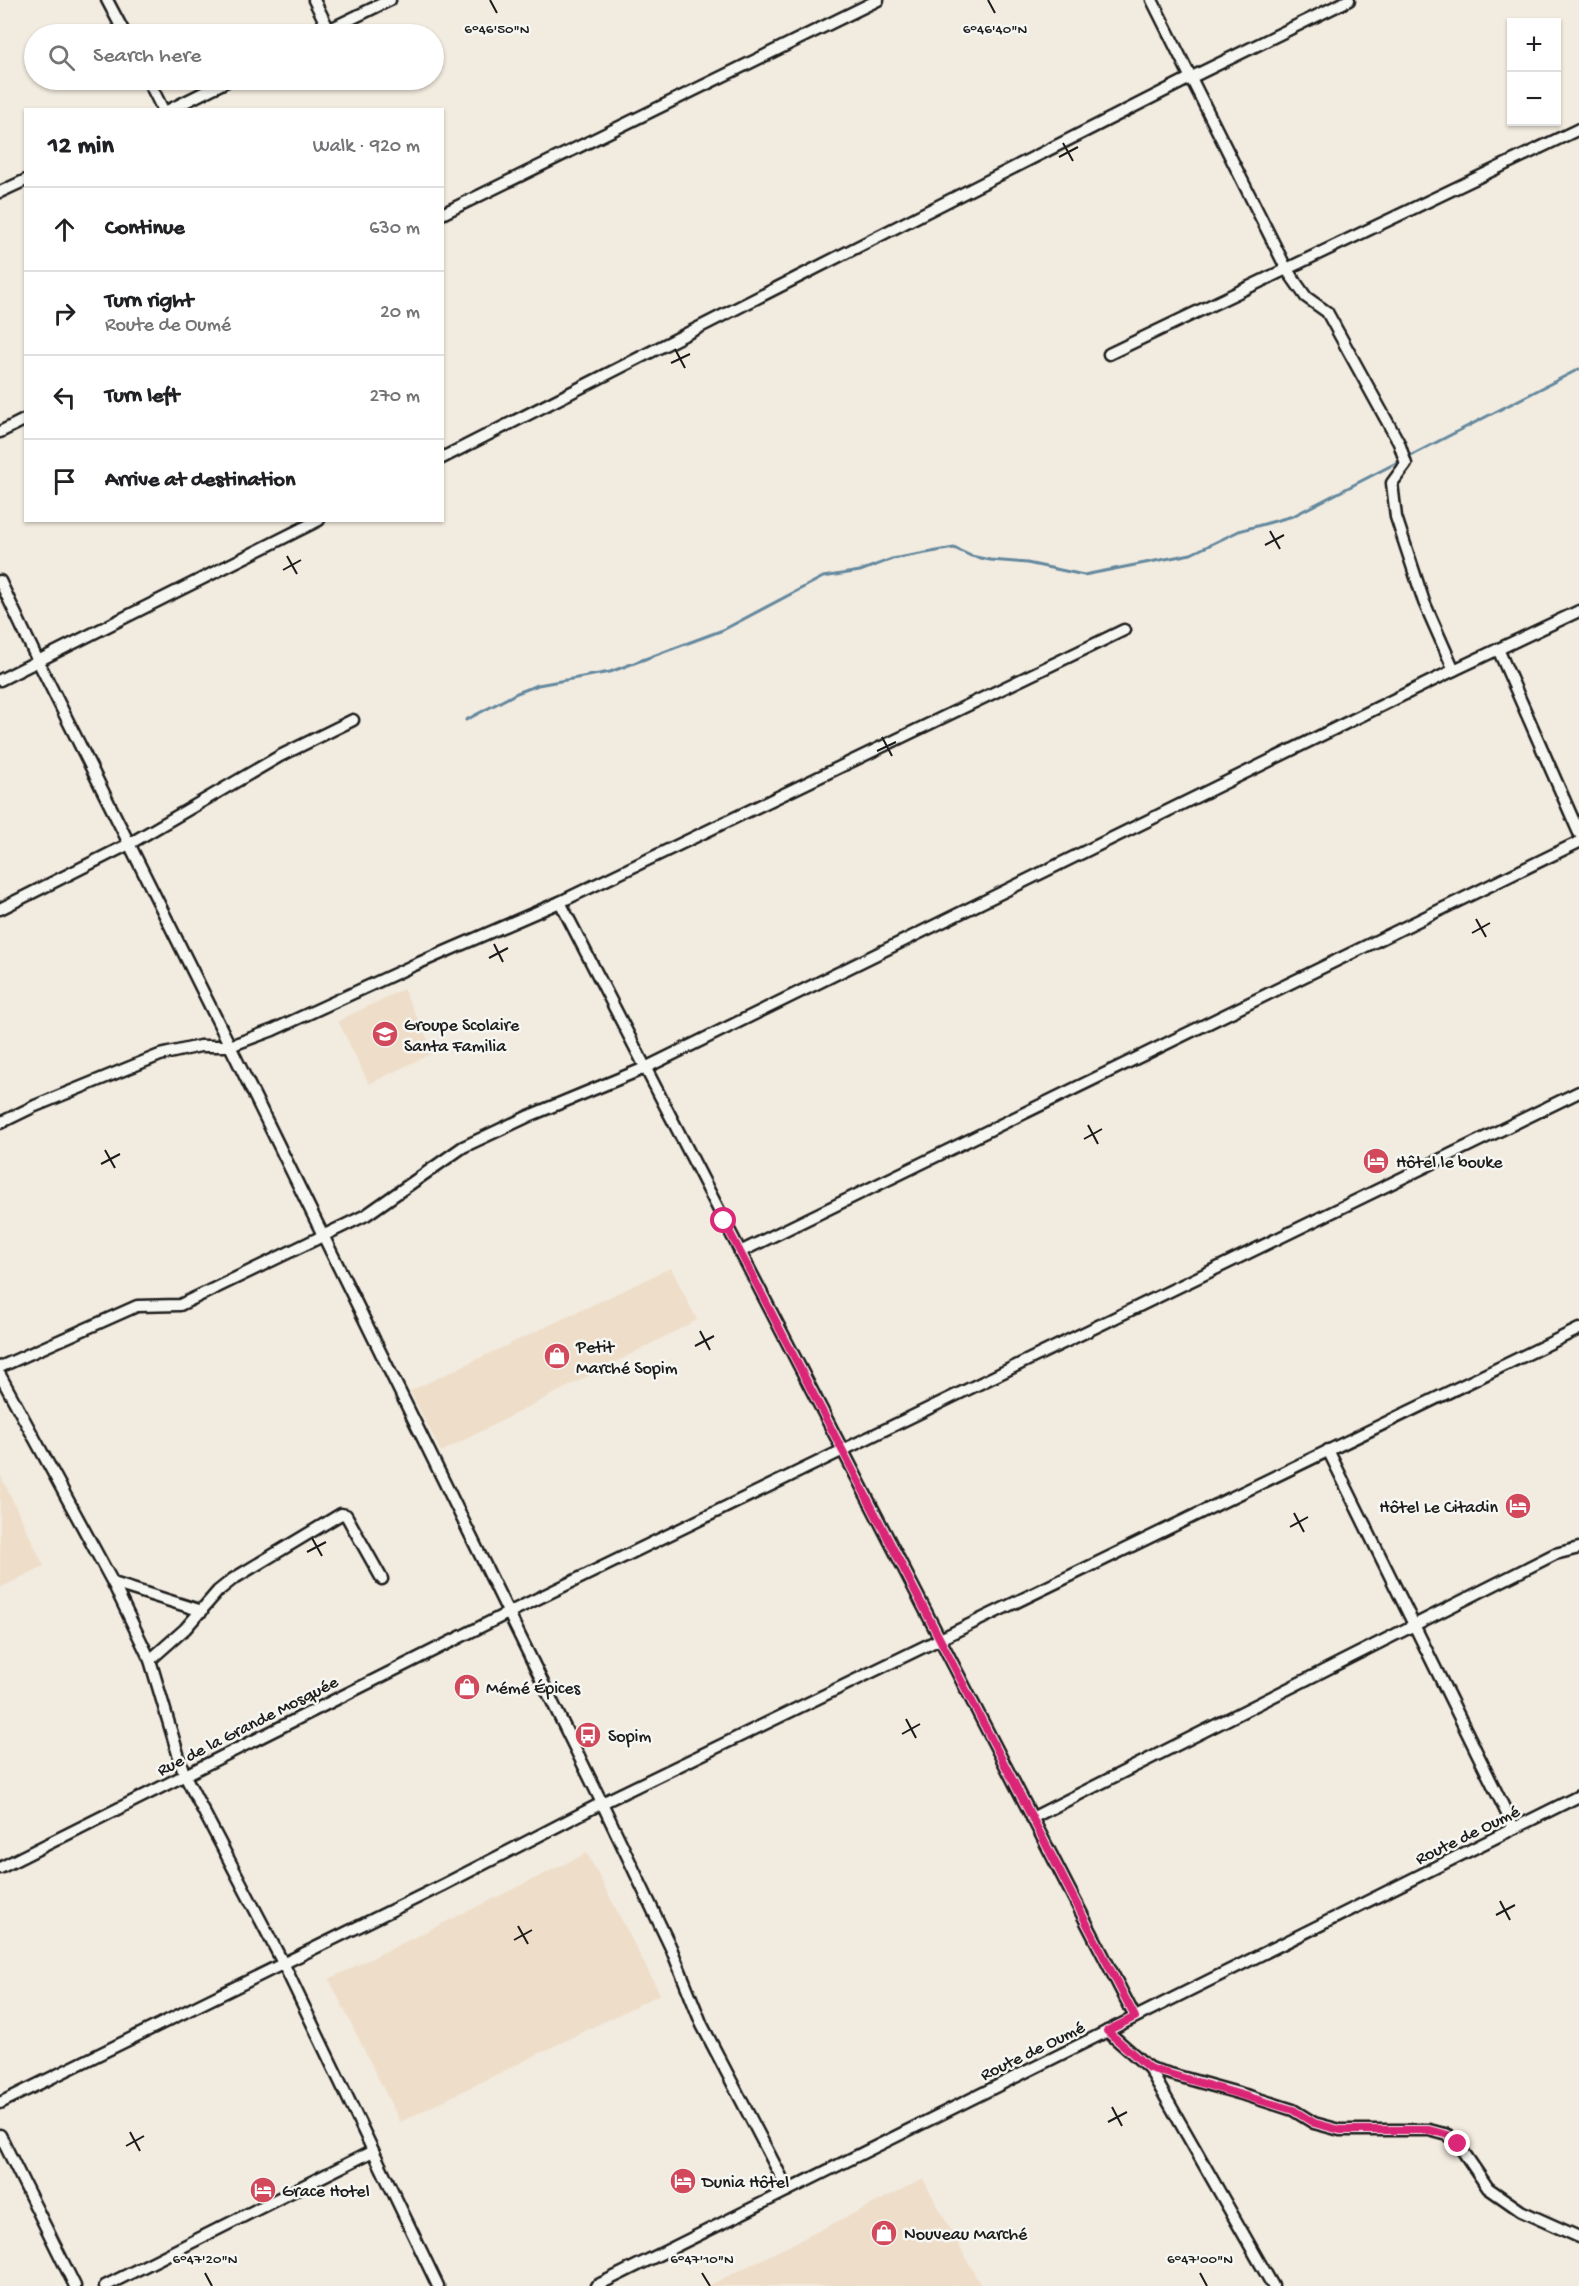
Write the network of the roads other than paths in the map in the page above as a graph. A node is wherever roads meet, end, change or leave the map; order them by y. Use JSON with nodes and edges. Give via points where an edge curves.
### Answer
{"nodes":[{"id":1,"x":107,"y":0,"type":"edge"},
{"id":2,"x":314,"y":0,"type":"edge"},
{"id":3,"x":390,"y":0,"type":"edge"},
{"id":4,"x":878,"y":0,"type":"edge"},
{"id":5,"x":1152,"y":0,"type":"edge"},
{"id":6,"x":1349,"y":0,"type":"edge"},
{"id":7,"x":119,"y":24,"type":"edge"},
{"id":8,"x":322,"y":24,"type":"edge"},
{"id":9,"x":340,"y":24,"type":"edge"},
{"id":10,"x":1192,"y":77,"type":"junction"},
{"id":11,"x":153,"y":90,"type":"edge"},
{"id":12,"x":209,"y":90,"type":"edge"},
{"id":13,"x":162,"y":108,"type":"edge"},
{"id":14,"x":173,"y":108,"type":"edge"},
{"id":15,"x":1579,"y":129,"type":"edge"},
{"id":16,"x":24,"y":181,"type":"edge"},
{"id":17,"x":0,"y":192,"type":"edge"},
{"id":18,"x":444,"y":213,"type":"edge"},
{"id":19,"x":1287,"y":270,"type":"junction"},
{"id":20,"x":1109,"y":354,"type":"dead end"},
{"id":21,"x":24,"y":420,"type":"edge"},
{"id":22,"x":0,"y":432,"type":"edge"},
{"id":23,"x":444,"y":457,"type":"edge"},
{"id":24,"x":315,"y":522,"type":"edge"},
{"id":25,"x":0,"y":581,"type":"edge"},
{"id":26,"x":1579,"y":611,"type":"edge"},
{"id":27,"x":1124,"y":630,"type":"dead end"},
{"id":28,"x":1498,"y":649,"type":"junction"},
{"id":29,"x":38,"y":661,"type":"junction"},
{"id":30,"x":1454,"y":670,"type":"junction"},
{"id":31,"x":0,"y":680,"type":"edge"},
{"id":32,"x":353,"y":720,"type":"dead end"},
{"id":33,"x":1579,"y":833,"type":"edge"},
{"id":34,"x":1579,"y":842,"type":"edge"},
{"id":35,"x":129,"y":844,"type":"junction"},
{"id":36,"x":560,"y":902,"type":"junction"},
{"id":37,"x":0,"y":909,"type":"edge"},
{"id":38,"x":230,"y":1046,"type":"junction"},
{"id":39,"x":645,"y":1068,"type":"junction"},
{"id":40,"x":1579,"y":1092,"type":"edge"},
{"id":41,"x":0,"y":1124,"type":"edge"},
{"id":42,"x":323,"y":1237,"type":"junction"},
{"id":43,"x":740,"y":1252,"type":"junction"},
{"id":44,"x":1579,"y":1329,"type":"edge"},
{"id":45,"x":0,"y":1367,"type":"edge"},
{"id":46,"x":0,"y":1375,"type":"edge"},
{"id":47,"x":842,"y":1450,"type":"junction"},
{"id":48,"x":1328,"y":1450,"type":"junction"},
{"id":49,"x":1579,"y":1548,"type":"edge"},
{"id":50,"x":382,"y":1579,"type":"dead end"},
{"id":51,"x":112,"y":1583,"type":"junction"},
{"id":52,"x":202,"y":1611,"type":"junction"},
{"id":53,"x":508,"y":1613,"type":"junction"},
{"id":54,"x":1414,"y":1625,"type":"junction"},
{"id":55,"x":939,"y":1639,"type":"junction"},
{"id":56,"x":150,"y":1660,"type":"junction"},
{"id":57,"x":184,"y":1774,"type":"junction"},
{"id":58,"x":1579,"y":1796,"type":"edge"},
{"id":59,"x":602,"y":1803,"type":"junction"},
{"id":60,"x":1032,"y":1818,"type":"junction"},
{"id":61,"x":1515,"y":1828,"type":"junction"},
{"id":62,"x":0,"y":1868,"type":"edge"},
{"id":63,"x":284,"y":1965,"type":"junction"},
{"id":64,"x":1135,"y":2017,"type":"junction"},
{"id":65,"x":1107,"y":2031,"type":"junction"},
{"id":66,"x":1149,"y":2068,"type":"junction"},
{"id":67,"x":0,"y":2103,"type":"edge"},
{"id":68,"x":0,"y":2135,"type":"edge"},
{"id":69,"x":373,"y":2151,"type":"junction"},
{"id":70,"x":788,"y":2190,"type":"junction"},
{"id":71,"x":1579,"y":2237,"type":"edge"},
{"id":72,"x":75,"y":2286,"type":"edge"},
{"id":73,"x":105,"y":2286,"type":"edge"},
{"id":74,"x":438,"y":2286,"type":"edge"},
{"id":75,"x":596,"y":2286,"type":"edge"},
{"id":76,"x":1273,"y":2286,"type":"edge"}],
"edges":[{"from":1,"to":7,"type":"street"},
{"from":2,"to":8,"type":"street"},
{"from":3,"to":9,"type":"street"},
{"from":4,"to":18,"type":"street"},
{"from":5,"to":10,"type":"street"},
{"from":6,"to":10,"type":"street"},
{"from":10,"to":19,"type":"street"},
{"from":10,"to":23,"type":"street"},
{"from":11,"to":13,"type":"street"},
{"from":12,"to":14,"type":"street"},
{"from":15,"to":19,"type":"street"},
{"from":16,"to":17,"type":"street"},
{"from":19,"to":20,"type":"street"},
{"from":19,"to":30,"type":"street","via":[[1306,297],[1327,312],[1399,443],[1406,464],[1392,483],[1396,517],[1424,602]]},
{"from":21,"to":22,"type":"street"},
{"from":24,"to":29,"type":"street"},
{"from":25,"to":29,"type":"street"},
{"from":26,"to":28,"type":"street"},
{"from":27,"to":36,"type":"street"},
{"from":28,"to":30,"type":"street"},
{"from":28,"to":33,"type":"street"},
{"from":29,"to":31,"type":"street"},
{"from":29,"to":35,"type":"street"},
{"from":30,"to":39,"type":"street"},
{"from":32,"to":35,"type":"street","via":[[280,756]]},
{"from":34,"to":43,"type":"street"},
{"from":35,"to":37,"type":"street"},
{"from":35,"to":38,"type":"street"},
{"from":36,"to":38,"type":"street"},
{"from":36,"to":39,"type":"street"},
{"from":38,"to":41,"type":"street","via":[[200,1046],[160,1055]]},
{"from":38,"to":42,"type":"street"},
{"from":39,"to":42,"type":"street","via":[[464,1147],[366,1215]]},
{"from":39,"to":43,"type":"street"},
{"from":40,"to":47,"type":"street","name":"Rue de la Grande Mosquée"},
{"from":42,"to":45,"type":"street","via":[[180,1305],[137,1306]]},
{"from":42,"to":53,"type":"street"},
{"from":43,"to":47,"type":"street"},
{"from":44,"to":48,"type":"street"},
{"from":46,"to":51,"type":"street"},
{"from":47,"to":53,"type":"street","name":"Rue de la Grande Mosquée"},
{"from":47,"to":55,"type":"street"},
{"from":48,"to":54,"type":"street"},
{"from":48,"to":55,"type":"street"},
{"from":49,"to":54,"type":"street","via":[[1555,1554]]},
{"from":50,"to":52,"type":"street","via":[[346,1515],[341,1514],[233,1579]]},
{"from":51,"to":52,"type":"street"},
{"from":51,"to":56,"type":"street"},
{"from":52,"to":56,"type":"street"},
{"from":53,"to":57,"type":"street","name":"Rue de la Grande Mosquée"},
{"from":53,"to":59,"type":"street"},
{"from":54,"to":60,"type":"street"},
{"from":54,"to":61,"type":"street"},
{"from":55,"to":59,"type":"street"},
{"from":55,"to":60,"type":"street"},
{"from":56,"to":57,"type":"street"},
{"from":57,"to":62,"type":"street","name":"Rue de la Grande Mosquée"},
{"from":57,"to":63,"type":"street"},
{"from":58,"to":61,"type":"street","name":"Route de Oumé"},
{"from":59,"to":63,"type":"street"},
{"from":59,"to":70,"type":"street","via":[[671,1948],[702,2025]]},
{"from":60,"to":64,"type":"street"},
{"from":61,"to":64,"type":"street","name":"Route de Oumé"},
{"from":63,"to":67,"type":"street"},
{"from":63,"to":69,"type":"street"},
{"from":64,"to":65,"type":"street","name":"Route de Oumé"},
{"from":65,"to":66,"type":"street"},
{"from":65,"to":70,"type":"street","name":"Route de Oumé"},
{"from":66,"to":71,"type":"street","via":[[1293,2110],[1314,2123],[1340,2130],[1429,2130],[1448,2135],[1488,2188],[1521,2211]]},
{"from":66,"to":76,"type":"street"},
{"from":68,"to":72,"type":"street"},
{"from":69,"to":73,"type":"street"},
{"from":69,"to":74,"type":"street"},
{"from":70,"to":75,"type":"street","name":"Route de Oumé"}]}
